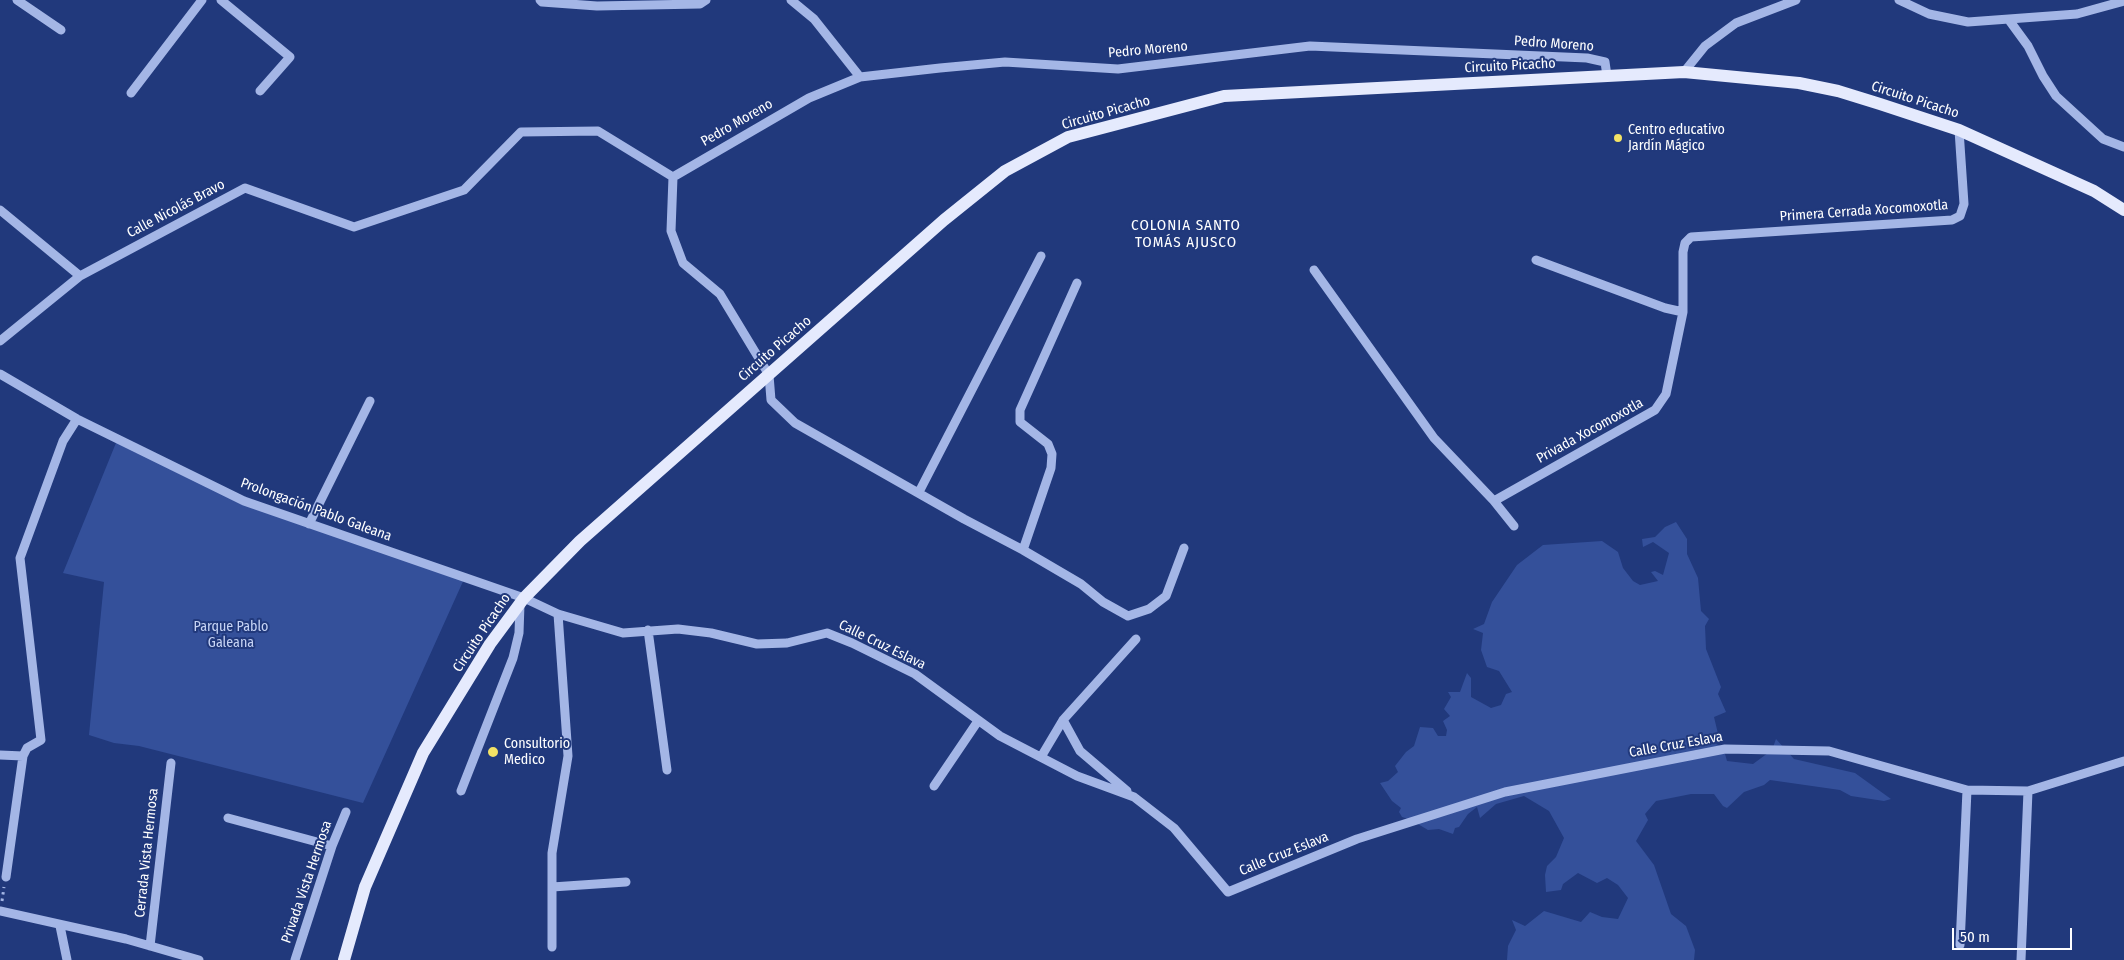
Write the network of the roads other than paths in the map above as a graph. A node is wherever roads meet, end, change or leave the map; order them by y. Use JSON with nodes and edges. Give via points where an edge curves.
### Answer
{"nodes":[{"id":1,"x":17,"y":0,"type":"edge"},
{"id":2,"x":202,"y":0,"type":"edge"},
{"id":3,"x":221,"y":0,"type":"edge"},
{"id":4,"x":540,"y":0,"type":"edge"},
{"id":5,"x":706,"y":0,"type":"edge"},
{"id":6,"x":792,"y":0,"type":"edge"},
{"id":7,"x":1796,"y":0,"type":"edge"},
{"id":8,"x":1899,"y":0,"type":"edge"},
{"id":9,"x":2124,"y":2,"type":"edge"},
{"id":10,"x":2009,"y":20,"type":"junction"},
{"id":11,"x":61,"y":30,"type":"dead end"},
{"id":12,"x":1684,"y":72,"type":"junction"},
{"id":13,"x":1607,"y":76,"type":"junction"},
{"id":14,"x":860,"y":77,"type":"junction"},
{"id":15,"x":260,"y":91,"type":"dead end"},
{"id":16,"x":131,"y":93,"type":"dead end"},
{"id":17,"x":1959,"y":130,"type":"junction"},
{"id":18,"x":2124,"y":147,"type":"edge"},
{"id":19,"x":673,"y":176,"type":"junction"},
{"id":20,"x":0,"y":210,"type":"edge"},
{"id":21,"x":2124,"y":210,"type":"edge"},
{"id":22,"x":1685,"y":243,"type":"joint"},
{"id":23,"x":1041,"y":256,"type":"dead end"},
{"id":24,"x":1536,"y":260,"type":"dead end"},
{"id":25,"x":1314,"y":270,"type":"dead end"},
{"id":26,"x":80,"y":276,"type":"junction"},
{"id":27,"x":1077,"y":283,"type":"dead end"},
{"id":28,"x":1683,"y":312,"type":"junction"},
{"id":29,"x":0,"y":341,"type":"edge"},
{"id":30,"x":0,"y":374,"type":"edge"},
{"id":31,"x":769,"y":374,"type":"junction"},
{"id":32,"x":370,"y":401,"type":"dead end"},
{"id":33,"x":77,"y":419,"type":"junction"},
{"id":34,"x":919,"y":492,"type":"junction"},
{"id":35,"x":1494,"y":501,"type":"junction"},
{"id":36,"x":309,"y":524,"type":"junction"},
{"id":37,"x":1514,"y":526,"type":"dead end"},
{"id":38,"x":1184,"y":548,"type":"dead end"},
{"id":39,"x":1022,"y":550,"type":"junction"},
{"id":40,"x":522,"y":601,"type":"junction"},
{"id":41,"x":558,"y":614,"type":"junction"},
{"id":42,"x":648,"y":630,"type":"junction"},
{"id":43,"x":1136,"y":639,"type":"dead end"},
{"id":44,"x":1063,"y":720,"type":"junction"},
{"id":45,"x":978,"y":721,"type":"junction"},
{"id":46,"x":0,"y":755,"type":"edge"},
{"id":47,"x":24,"y":756,"type":"junction"},
{"id":48,"x":1041,"y":757,"type":"junction"},
{"id":49,"x":2124,"y":761,"type":"edge"},
{"id":50,"x":171,"y":763,"type":"dead end"},
{"id":51,"x":667,"y":770,"type":"dead end"},
{"id":52,"x":934,"y":786,"type":"dead end"},
{"id":53,"x":1967,"y":790,"type":"junction"},
{"id":54,"x":461,"y":791,"type":"dead end"},
{"id":55,"x":2028,"y":791,"type":"junction"},
{"id":56,"x":1134,"y":797,"type":"junction"},
{"id":57,"x":346,"y":812,"type":"dead end"},
{"id":58,"x":228,"y":818,"type":"dead end"},
{"id":59,"x":332,"y":846,"type":"junction"},
{"id":60,"x":6,"y":877,"type":"road end"},
{"id":61,"x":626,"y":882,"type":"dead end"},
{"id":62,"x":552,"y":886,"type":"junction"},
{"id":63,"x":0,"y":911,"type":"edge"},
{"id":64,"x":60,"y":926,"type":"junction"},
{"id":65,"x":1960,"y":945,"type":"dead end"},
{"id":66,"x":150,"y":946,"type":"junction"},
{"id":67,"x":552,"y":947,"type":"dead end"},
{"id":68,"x":67,"y":960,"type":"edge"},
{"id":69,"x":199,"y":960,"type":"edge"},
{"id":70,"x":295,"y":960,"type":"edge"},
{"id":71,"x":344,"y":960,"type":"edge"},
{"id":72,"x":2022,"y":960,"type":"edge"}],
"edges":[{"from":1,"to":11,"type":"street"},
{"from":2,"to":16,"type":"street"},
{"from":3,"to":15,"type":"street","via":[[290,57]]},
{"from":4,"to":5,"type":"street","via":[[597,6],[700,4]]},
{"from":6,"to":14,"type":"street","via":[[814,19]]},
{"from":7,"to":12,"type":"street","via":[[1736,23],[1705,46]]},
{"from":8,"to":10,"type":"street","via":[[1929,14],[1968,22]]},
{"from":9,"to":10,"type":"street","via":[[2076,14]]},
{"from":10,"to":18,"type":"street","via":[[2056,96],[2103,140]]},
{"from":12,"to":13,"type":"main road","name":"Circuito Picacho"},
{"from":12,"to":17,"type":"main road","name":"Circuito Picacho","via":[[1799,83],[1838,91]]},
{"from":13,"to":14,"type":"street","name":"Pedro Moreno","via":[[1605,62],[1587,58],[1310,46],[1118,69],[1005,62]]},
{"from":13,"to":31,"type":"main road","name":"Circuito Picacho","via":[[1224,96],[1068,137],[1005,172],[951,214]]},
{"from":14,"to":19,"type":"street","name":"Pedro Moreno","via":[[809,98]]},
{"from":17,"to":21,"type":"main road","name":"Circuito Picacho","via":[[2094,191]]},
{"from":17,"to":22,"type":"street","name":"Primera Cerrada Xocomoxotla","via":[[1964,204],[1960,216],[1952,220],[1691,237]]},
{"from":19,"to":26,"type":"street","name":"Calle Nicolás Bravo","via":[[598,131],[520,132],[464,190],[354,226],[245,188]]},
{"from":19,"to":31,"type":"street","via":[[671,231],[683,263],[720,294]]},
{"from":20,"to":26,"type":"street"},
{"from":22,"to":28,"type":"street","name":"Privada Xocomoxotla"},
{"from":23,"to":34,"type":"street"},
{"from":24,"to":28,"type":"street"},
{"from":25,"to":35,"type":"street","via":[[1434,438]]},
{"from":26,"to":29,"type":"street","name":"Calle Nicolás Bravo"},
{"from":27,"to":39,"type":"street","via":[[1020,410],[1020,422],[1048,444],[1052,454],[1051,468]]},
{"from":28,"to":35,"type":"street","name":"Privada Xocomoxotla","via":[[1666,394],[1656,410]]},
{"from":30,"to":33,"type":"street","name":"Prolongación Pablo Galeana"},
{"from":31,"to":34,"type":"street","via":[[770,400],[795,423]]},
{"from":31,"to":40,"type":"main road","name":"Circuito Picacho","via":[[580,541]]},
{"from":32,"to":36,"type":"street"},
{"from":33,"to":36,"type":"street","name":"Prolongación Pablo Galeana","via":[[244,501]]},
{"from":33,"to":47,"type":"street","via":[[63,441],[20,558],[41,740],[27,748]]},
{"from":34,"to":39,"type":"street"},
{"from":35,"to":37,"type":"street"},
{"from":36,"to":40,"type":"street","name":"Prolongación Pablo Galeana"},
{"from":38,"to":39,"type":"street","via":[[1166,596],[1149,609],[1128,616]]},
{"from":40,"to":41,"type":"street","name":"Calle Cruz Eslava"},
{"from":40,"to":54,"type":"street","via":[[513,658]]},
{"from":40,"to":71,"type":"main road","name":"Circuito Picacho","via":[[490,644],[423,753],[365,886]]},
{"from":41,"to":42,"type":"street","name":"Calle Cruz Eslava","via":[[623,634]]},
{"from":41,"to":62,"type":"street","via":[[568,756],[552,853]]},
{"from":42,"to":45,"type":"street","name":"Calle Cruz Eslava","via":[[711,633],[757,644],[787,642],[826,633],[915,674]]},
{"from":42,"to":51,"type":"street"},
{"from":43,"to":44,"type":"street"},
{"from":44,"to":48,"type":"street"},
{"from":44,"to":56,"type":"street","via":[[1080,751]]},
{"from":45,"to":48,"type":"street","name":"Calle Cruz Eslava"},
{"from":45,"to":52,"type":"street"},
{"from":46,"to":47,"type":"street"},
{"from":47,"to":60,"type":"street"},
{"from":48,"to":56,"type":"street","name":"Calle Cruz Eslava","via":[[1077,776]]},
{"from":49,"to":55,"type":"street","name":"Calle Cruz Eslava"},
{"from":50,"to":66,"type":"street","name":"Cerrada Vista Hermosa"},
{"from":53,"to":55,"type":"street","name":"Calle Cruz Eslava"},
{"from":53,"to":56,"type":"street","name":"Calle Cruz Eslava","via":[[1830,751],[1725,749],[1505,792],[1357,839],[1228,892],[1174,828]]},
{"from":53,"to":65,"type":"street"},
{"from":55,"to":72,"type":"street"},
{"from":57,"to":59,"type":"street","name":"Privada Vista Hermosa"},
{"from":58,"to":59,"type":"street"},
{"from":59,"to":70,"type":"street","name":"Privada Vista Hermosa"},
{"from":61,"to":62,"type":"street"},
{"from":62,"to":67,"type":"street"},
{"from":63,"to":64,"type":"street"},
{"from":64,"to":66,"type":"street"},
{"from":64,"to":68,"type":"street"},
{"from":66,"to":69,"type":"street"}]}
